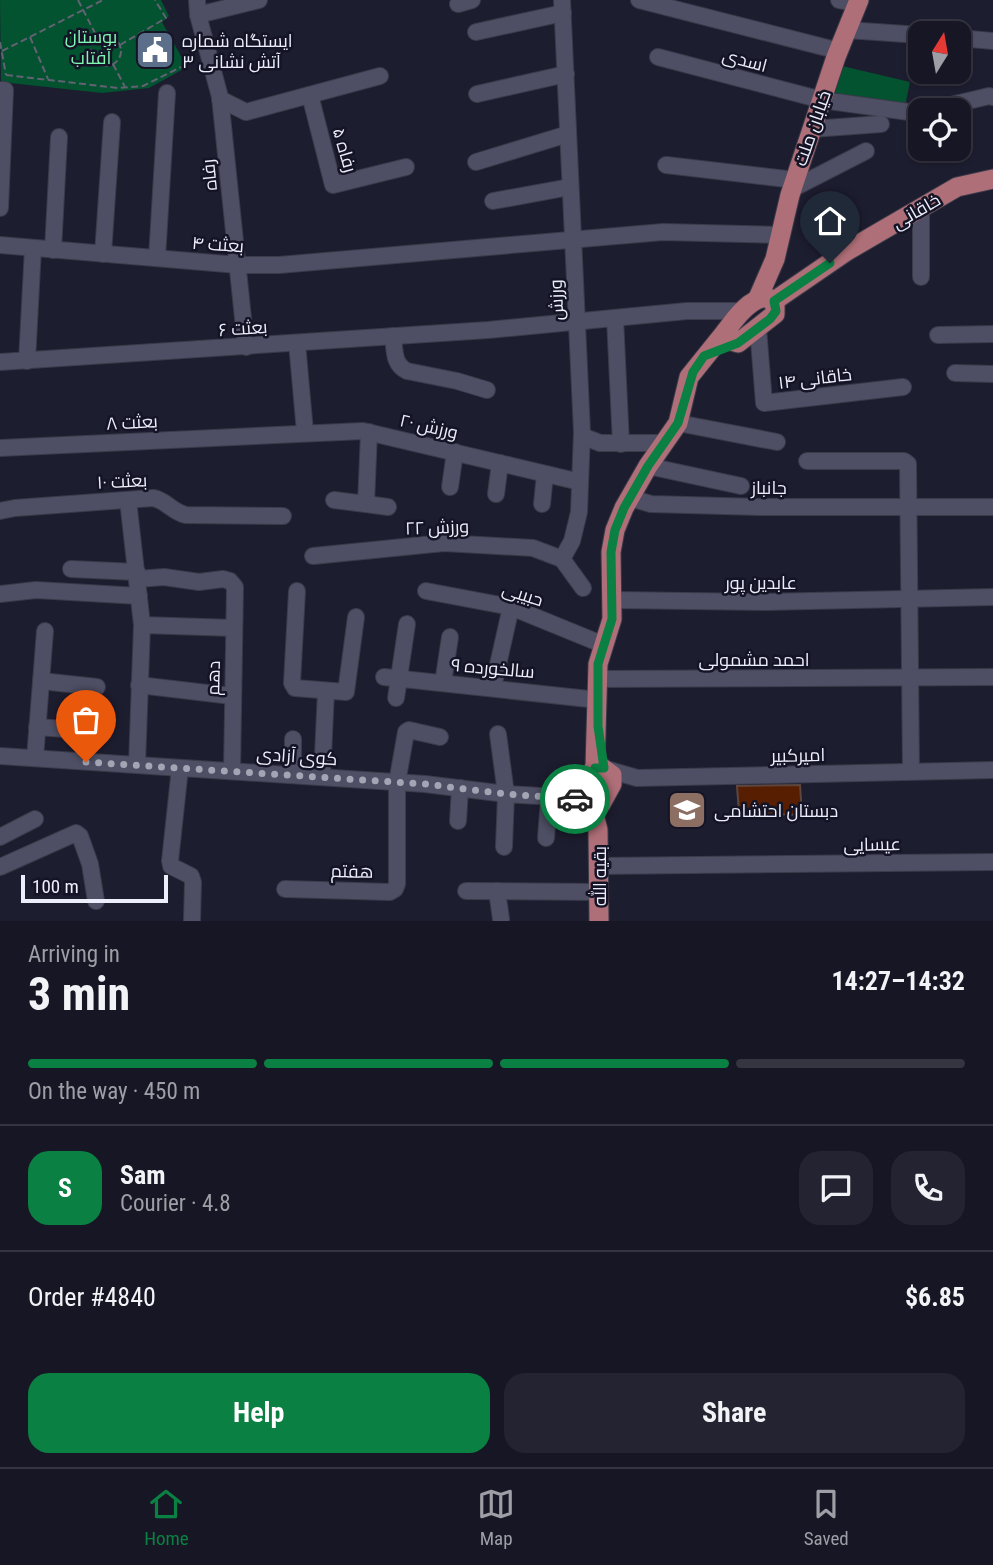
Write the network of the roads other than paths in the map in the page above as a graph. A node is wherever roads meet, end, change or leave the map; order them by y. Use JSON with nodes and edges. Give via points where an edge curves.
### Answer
{"nodes":[{"id":1,"x":259,"y":0,"type":"edge"},
{"id":2,"x":639,"y":0,"type":"edge"},
{"id":3,"x":852,"y":1,"type":"edge"},
{"id":4,"x":564,"y":3,"type":"edge"},
{"id":5,"x":198,"y":7,"type":"edge"},
{"id":6,"x":847,"y":30,"type":"junction"},
{"id":7,"x":476,"y":32,"type":"dead end"},
{"id":8,"x":908,"y":34,"type":"edge"},
{"id":9,"x":971,"y":39,"type":"edge"},
{"id":10,"x":993,"y":41,"type":"edge"},
{"id":11,"x":839,"y":51,"type":"junction"},
{"id":12,"x":658,"y":57,"type":"dead end"},
{"id":13,"x":566,"y":74,"type":"junction"},
{"id":14,"x":380,"y":76,"type":"dead end"},
{"id":15,"x":4,"y":85,"type":"edge"},
{"id":16,"x":167,"y":93,"type":"dead end"},
{"id":17,"x":477,"y":94,"type":"dead end"},
{"id":18,"x":310,"y":95,"type":"junction"},
{"id":19,"x":993,"y":97,"type":"edge"},
{"id":20,"x":220,"y":99,"type":"junction"},
{"id":21,"x":822,"y":100,"type":"junction"},
{"id":22,"x":971,"y":100,"type":"edge"},
{"id":23,"x":908,"y":111,"type":"edge"},
{"id":24,"x":112,"y":122,"type":"dead end"},
{"id":25,"x":881,"y":124,"type":"dead end"},
{"id":26,"x":812,"y":129,"type":"junction"},
{"id":27,"x":568,"y":134,"type":"junction"},
{"id":28,"x":59,"y":137,"type":"dead end"},
{"id":29,"x":866,"y":151,"type":"dead end"},
{"id":30,"x":476,"y":162,"type":"dead end"},
{"id":31,"x":666,"y":165,"type":"dead end"},
{"id":32,"x":406,"y":167,"type":"dead end"},
{"id":33,"x":1,"y":173,"type":"edge"},
{"id":34,"x":991,"y":181,"type":"edge"},
{"id":35,"x":793,"y":185,"type":"junction"},
{"id":36,"x":570,"y":187,"type":"junction"},
{"id":37,"x":493,"y":201,"type":"dead end"},
{"id":38,"x":0,"y":208,"type":"edge"},
{"id":39,"x":920,"y":208,"type":"junction"},
{"id":40,"x":780,"y":235,"type":"junction"},
{"id":41,"x":573,"y":238,"type":"junction"},
{"id":42,"x":0,"y":245,"type":"edge"},
{"id":43,"x":33,"y":248,"type":"junction"},
{"id":44,"x":53,"y":250,"type":"junction"},
{"id":45,"x":103,"y":254,"type":"junction"},
{"id":46,"x":157,"y":258,"type":"junction"},
{"id":47,"x":238,"y":265,"type":"junction"},
{"id":48,"x":921,"y":277,"type":"dead end"},
{"id":49,"x":758,"y":303,"type":"junction"},
{"id":50,"x":615,"y":318,"type":"junction"},
{"id":51,"x":576,"y":321,"type":"junction"},
{"id":52,"x":758,"y":328,"type":"junction"},
{"id":53,"x":993,"y":334,"type":"edge"},
{"id":54,"x":938,"y":335,"type":"dead end"},
{"id":55,"x":393,"y":336,"type":"junction"},
{"id":56,"x":732,"y":337,"type":"junction"},
{"id":57,"x":297,"y":343,"type":"junction"},
{"id":58,"x":246,"y":347,"type":"junction"},
{"id":59,"x":27,"y":361,"type":"junction"},
{"id":60,"x":0,"y":362,"type":"edge"},
{"id":61,"x":955,"y":373,"type":"dead end"},
{"id":62,"x":993,"y":374,"type":"edge"},
{"id":63,"x":903,"y":387,"type":"dead end"},
{"id":64,"x":487,"y":390,"type":"dead end"},
{"id":65,"x":678,"y":423,"type":"junction"},
{"id":66,"x":305,"y":432,"type":"junction"},
{"id":67,"x":369,"y":432,"type":"junction"},
{"id":68,"x":267,"y":434,"type":"joint"},
{"id":69,"x":582,"y":436,"type":"junction"},
{"id":70,"x":777,"y":442,"type":"dead end"},
{"id":71,"x":663,"y":443,"type":"junction"},
{"id":72,"x":621,"y":444,"type":"junction"},
{"id":73,"x":0,"y":448,"type":"edge"},
{"id":74,"x":455,"y":452,"type":"junction"},
{"id":75,"x":807,"y":461,"type":"dead end"},
{"id":76,"x":500,"y":463,"type":"junction"},
{"id":77,"x":648,"y":466,"type":"junction"},
{"id":78,"x":545,"y":474,"type":"junction"},
{"id":79,"x":580,"y":482,"type":"junction"},
{"id":80,"x":741,"y":486,"type":"dead end"},
{"id":81,"x":450,"y":487,"type":"dead end"},
{"id":82,"x":496,"y":495,"type":"dead end"},
{"id":83,"x":630,"y":498,"type":"junction"},
{"id":84,"x":128,"y":500,"type":"junction"},
{"id":85,"x":334,"y":500,"type":"dead end"},
{"id":86,"x":366,"y":504,"type":"junction"},
{"id":87,"x":542,"y":504,"type":"dead end"},
{"id":88,"x":993,"y":506,"type":"edge"},
{"id":89,"x":388,"y":507,"type":"dead end"},
{"id":90,"x":908,"y":507,"type":"junction"},
{"id":91,"x":0,"y":511,"type":"edge"},
{"id":92,"x":283,"y":516,"type":"dead end"},
{"id":93,"x":313,"y":556,"type":"dead end"},
{"id":94,"x":562,"y":559,"type":"junction"},
{"id":95,"x":71,"y":569,"type":"dead end"},
{"id":96,"x":137,"y":575,"type":"junction"},
{"id":97,"x":583,"y":588,"type":"dead end"},
{"id":98,"x":297,"y":590,"type":"dead end"},
{"id":99,"x":426,"y":591,"type":"dead end"},
{"id":100,"x":0,"y":594,"type":"edge"},
{"id":101,"x":139,"y":596,"type":"junction"},
{"id":102,"x":993,"y":597,"type":"edge"},
{"id":103,"x":614,"y":600,"type":"junction"},
{"id":104,"x":908,"y":600,"type":"junction"},
{"id":105,"x":511,"y":607,"type":"junction"},
{"id":106,"x":356,"y":617,"type":"dead end"},
{"id":107,"x":407,"y":624,"type":"dead end"},
{"id":108,"x":142,"y":625,"type":"junction"},
{"id":109,"x":234,"y":628,"type":"junction"},
{"id":110,"x":45,"y":631,"type":"dead end"},
{"id":111,"x":450,"y":637,"type":"dead end"},
{"id":112,"x":604,"y":645,"type":"junction"},
{"id":113,"x":993,"y":677,"type":"edge"},
{"id":114,"x":392,"y":678,"type":"junction"},
{"id":115,"x":910,"y":678,"type":"junction"},
{"id":116,"x":598,"y":679,"type":"junction"},
{"id":117,"x":41,"y":681,"type":"junction"},
{"id":118,"x":443,"y":683,"type":"junction"},
{"id":119,"x":139,"y":685,"type":"junction"},
{"id":120,"x":97,"y":687,"type":"dead end"},
{"id":121,"x":493,"y":687,"type":"junction"},
{"id":122,"x":326,"y":691,"type":"junction"},
{"id":123,"x":232,"y":696,"type":"junction"},
{"id":124,"x":396,"y":698,"type":"dead end"},
{"id":125,"x":598,"y":700,"type":"junction"},
{"id":126,"x":37,"y":727,"type":"junction"},
{"id":127,"x":93,"y":731,"type":"dead end"},
{"id":128,"x":498,"y":734,"type":"dead end"},
{"id":129,"x":440,"y":737,"type":"dead end"},
{"id":130,"x":293,"y":739,"type":"dead end"},
{"id":131,"x":4,"y":758,"type":"edge"},
{"id":132,"x":35,"y":758,"type":"junction"},
{"id":133,"x":137,"y":765,"type":"junction"},
{"id":134,"x":180,"y":768,"type":"junction"},
{"id":135,"x":602,"y":768,"type":"junction"},
{"id":136,"x":993,"y":770,"type":"edge"},
{"id":137,"x":232,"y":771,"type":"junction"},
{"id":138,"x":911,"y":771,"type":"junction"},
{"id":139,"x":293,"y":775,"type":"junction"},
{"id":140,"x":322,"y":777,"type":"junction"},
{"id":141,"x":637,"y":778,"type":"junction"},
{"id":142,"x":397,"y":783,"type":"junction"},
{"id":143,"x":460,"y":788,"type":"junction"},
{"id":144,"x":506,"y":794,"type":"junction"},
{"id":145,"x":599,"y":797,"type":"junction"},
{"id":146,"x":549,"y":798,"type":"junction"},
{"id":147,"x":35,"y":819,"type":"dead end"},
{"id":148,"x":458,"y":821,"type":"dead end"},
{"id":149,"x":0,"y":837,"type":"edge"},
{"id":150,"x":546,"y":838,"type":"dead end"},
{"id":151,"x":504,"y":847,"type":"dead end"},
{"id":152,"x":993,"y":862,"type":"edge"},
{"id":153,"x":599,"y":866,"type":"junction"},
{"id":154,"x":0,"y":867,"type":"edge"},
{"id":155,"x":285,"y":889,"type":"dead end"},
{"id":156,"x":466,"y":891,"type":"dead end"},
{"id":157,"x":497,"y":891,"type":"junction"},
{"id":158,"x":599,"y":891,"type":"junction"},
{"id":159,"x":96,"y":901,"type":"dead end"},
{"id":160,"x":500,"y":919,"type":"dead end"},
{"id":161,"x":192,"y":921,"type":"edge"},
{"id":162,"x":599,"y":921,"type":"edge"}],
"edges":[{"from":1,"to":5,"type":"street"},
{"from":2,"to":11,"type":"street"},
{"from":3,"to":6,"type":"main road","name":"خیابان ملت"},
{"from":4,"to":7,"type":"street"},
{"from":4,"to":13,"type":"street","name":"ورزش"},
{"from":5,"to":20,"type":"street","name":"رفاه"},
{"from":6,"to":8,"type":"street"},
{"from":6,"to":11,"type":"main road","name":"خیابان ملت"},
{"from":9,"to":10,"type":"street"},
{"from":11,"to":21,"type":"main road","name":"خیابان ملت"},
{"from":12,"to":21,"type":"street","name":"اسدی"},
{"from":13,"to":17,"type":"street"},
{"from":13,"to":27,"type":"street","name":"ورزش"},
{"from":14,"to":18,"type":"street"},
{"from":15,"to":33,"type":"street"},
{"from":16,"to":46,"type":"street"},
{"from":18,"to":20,"type":"street","via":[[246,112]]},
{"from":18,"to":32,"type":"street","name":"رفاه ۵","via":[[333,185]]},
{"from":19,"to":22,"type":"street"},
{"from":20,"to":47,"type":"street","name":"رفاه"},
{"from":21,"to":23,"type":"street","name":"اسدی"},
{"from":21,"to":26,"type":"main road","name":"خیابان ملت"},
{"from":24,"to":45,"type":"street"},
{"from":25,"to":26,"type":"street"},
{"from":26,"to":35,"type":"main road","name":"خیابان ملت"},
{"from":27,"to":30,"type":"street"},
{"from":27,"to":36,"type":"street","name":"ورزش"},
{"from":28,"to":44,"type":"street"},
{"from":29,"to":35,"type":"street"},
{"from":31,"to":35,"type":"street"},
{"from":33,"to":38,"type":"street"},
{"from":34,"to":39,"type":"main road","name":"خاقانی","via":[[957,187]]},
{"from":35,"to":40,"type":"main road","name":"خیابان ملت"},
{"from":36,"to":37,"type":"street"},
{"from":36,"to":41,"type":"street","name":"ورزش"},
{"from":39,"to":48,"type":"street"},
{"from":39,"to":49,"type":"main road","name":"خاقانی"},
{"from":40,"to":41,"type":"street","name":"بعثت ۴","via":[[663,232]]},
{"from":40,"to":49,"type":"main road","name":"خیابان ملت"},
{"from":41,"to":47,"type":"street","name":"بعثت ۴"},
{"from":41,"to":51,"type":"street","name":"ورزش"},
{"from":42,"to":43,"type":"street","name":"بعثت ۴"},
{"from":43,"to":44,"type":"street","name":"بعثت ۴"},
{"from":43,"to":59,"type":"street"},
{"from":44,"to":45,"type":"street","name":"بعثت ۴"},
{"from":45,"to":46,"type":"street","name":"بعثت ۴"},
{"from":46,"to":47,"type":"street","name":"بعثت ۴"},
{"from":47,"to":58,"type":"street","name":"رفاه"},
{"from":49,"to":50,"type":"street","name":"بعثت ۶"},
{"from":49,"to":52,"type":"main road","via":[[776,308]]},
{"from":49,"to":56,"type":"main road"},
{"from":50,"to":51,"type":"street","name":"بعثت ۶"},
{"from":50,"to":72,"type":"street"},
{"from":51,"to":55,"type":"street","name":"بعثت ۶"},
{"from":51,"to":69,"type":"street","name":"ورزش"},
{"from":52,"to":56,"type":"main road"},
{"from":52,"to":63,"type":"street","name":"خاقانی ۱۴","via":[[764,402]]},
{"from":53,"to":54,"type":"street"},
{"from":55,"to":57,"type":"street","name":"بعثت ۶"},
{"from":55,"to":64,"type":"street","via":[[400,368]]},
{"from":56,"to":65,"type":"main road","via":[[704,356],[690,377]]},
{"from":57,"to":58,"type":"street","name":"بعثت ۶"},
{"from":57,"to":66,"type":"street"},
{"from":58,"to":59,"type":"street","name":"بعثت ۶"},
{"from":59,"to":60,"type":"street","name":"بعثت ۶"},
{"from":61,"to":62,"type":"street"},
{"from":65,"to":70,"type":"street"},
{"from":65,"to":71,"type":"main road","name":"بقیه الله"},
{"from":66,"to":67,"type":"street","name":"ورزش ۲۰"},
{"from":66,"to":68,"type":"street","name":"ورزش ۲۰"},
{"from":67,"to":74,"type":"street","name":"ورزش ۲۰"},
{"from":67,"to":86,"type":"street"},
{"from":68,"to":73,"type":"street","name":"بعثت ٨"},
{"from":69,"to":72,"type":"street"},
{"from":69,"to":79,"type":"street","name":"ورزش"},
{"from":71,"to":72,"type":"street"},
{"from":71,"to":77,"type":"main road","name":"بقیه الله"},
{"from":74,"to":76,"type":"street","name":"ورزش ۲۰"},
{"from":74,"to":81,"type":"street"},
{"from":75,"to":90,"type":"street","via":[[907,462]]},
{"from":76,"to":78,"type":"street","name":"ورزش ۲۰"},
{"from":76,"to":82,"type":"street"},
{"from":77,"to":80,"type":"street"},
{"from":77,"to":83,"type":"main road","name":"بقیه الله"},
{"from":78,"to":79,"type":"street","name":"ورزش ۲۰"},
{"from":78,"to":87,"type":"street"},
{"from":79,"to":94,"type":"street","name":"ورزش","via":[[579,512]]},
{"from":83,"to":90,"type":"street","name":"جانباز","via":[[651,504]]},
{"from":83,"to":103,"type":"main road","name":"بقیه الله","via":[[615,530],[611,552]]},
{"from":84,"to":91,"type":"street","name":"بعثت ۱۰"},
{"from":84,"to":92,"type":"street","name":"بعثت ۱۰","via":[[159,499],[186,515]]},
{"from":84,"to":96,"type":"street"},
{"from":85,"to":86,"type":"street"},
{"from":86,"to":89,"type":"street"},
{"from":88,"to":90,"type":"street","name":"جانباز"},
{"from":90,"to":104,"type":"street"},
{"from":93,"to":94,"type":"street","name":"ورزش ۲۲","via":[[444,543],[533,548]]},
{"from":94,"to":97,"type":"street"},
{"from":95,"to":96,"type":"street"},
{"from":96,"to":101,"type":"street"},
{"from":96,"to":109,"type":"street","name":"دهم","via":[[230,581],[235,587]]},
{"from":98,"to":122,"type":"street","via":[[292,686]]},
{"from":99,"to":105,"type":"street","name":"حبیبی"},
{"from":100,"to":101,"type":"street","via":[[36,590]]},
{"from":101,"to":108,"type":"street"},
{"from":102,"to":104,"type":"street","name":"عابدین پور"},
{"from":103,"to":104,"type":"street","name":"عابدین پور"},
{"from":103,"to":112,"type":"main road","name":"بقیه الله"},
{"from":104,"to":115,"type":"street"},
{"from":105,"to":112,"type":"street","name":"حبیبی"},
{"from":105,"to":121,"type":"street"},
{"from":106,"to":122,"type":"street","via":[[346,692]]},
{"from":107,"to":114,"type":"street"},
{"from":108,"to":109,"type":"street"},
{"from":108,"to":119,"type":"street"},
{"from":109,"to":123,"type":"street","name":"دهم"},
{"from":110,"to":117,"type":"street"},
{"from":111,"to":118,"type":"street"},
{"from":112,"to":116,"type":"main road","name":"بقیه الله"},
{"from":113,"to":115,"type":"street","name":"احمد مشمولی"},
{"from":114,"to":118,"type":"street","name":"سالخورده ۹"},
{"from":114,"to":124,"type":"street"},
{"from":115,"to":116,"type":"street","name":"احمد مشمولی"},
{"from":115,"to":138,"type":"street"},
{"from":116,"to":125,"type":"main road","name":"بقیه الله"},
{"from":117,"to":120,"type":"street"},
{"from":117,"to":126,"type":"street"},
{"from":118,"to":121,"type":"street","name":"سالخورده ۹"},
{"from":119,"to":123,"type":"street"},
{"from":119,"to":133,"type":"street"},
{"from":121,"to":125,"type":"street","name":"سالخورده ۹"},
{"from":122,"to":140,"type":"street"},
{"from":123,"to":137,"type":"street","name":"دهم"},
{"from":125,"to":135,"type":"main road","name":"بقیه الله"},
{"from":126,"to":127,"type":"street"},
{"from":126,"to":132,"type":"street"},
{"from":128,"to":144,"type":"street"},
{"from":129,"to":142,"type":"street","via":[[406,732]]},
{"from":130,"to":139,"type":"street"},
{"from":131,"to":132,"type":"street","name":"کوی آزادی"},
{"from":132,"to":133,"type":"street","name":"کوی آزادی"},
{"from":133,"to":134,"type":"street","name":"کوی آزادی"},
{"from":134,"to":137,"type":"street","name":"کوی آزادی"},
{"from":134,"to":161,"type":"street","via":[[171,866],[191,876]]},
{"from":135,"to":141,"type":"street","name":"امیرکبیر"},
{"from":135,"to":145,"type":"main road","name":"بقیه الله","via":[[590,782]]},
{"from":136,"to":138,"type":"street","name":"امیرکبیر"},
{"from":137,"to":139,"type":"street","name":"کوی آزادی"},
{"from":138,"to":141,"type":"street","name":"امیرکبیر"},
{"from":139,"to":140,"type":"street","name":"کوی آزادی"},
{"from":140,"to":142,"type":"street","name":"کوی آزادی"},
{"from":141,"to":145,"type":"street"},
{"from":142,"to":143,"type":"street","name":"کوی آزادی"},
{"from":142,"to":155,"type":"street","name":"هفتم","via":[[395,889]]},
{"from":143,"to":144,"type":"street","name":"کوی آزادی"},
{"from":143,"to":148,"type":"street"},
{"from":144,"to":146,"type":"street","name":"کوی آزادی"},
{"from":144,"to":151,"type":"street"},
{"from":145,"to":146,"type":"street","name":"کوی آزادی"},
{"from":145,"to":153,"type":"main road","name":"بقیه الله"},
{"from":146,"to":150,"type":"street"},
{"from":147,"to":149,"type":"street"},
{"from":152,"to":153,"type":"street","name":"عیسایی"},
{"from":153,"to":158,"type":"main road","name":"بقیه الله"},
{"from":154,"to":159,"type":"street","via":[[76,833],[90,864]]},
{"from":156,"to":157,"type":"street"},
{"from":157,"to":158,"type":"street"},
{"from":157,"to":160,"type":"street"},
{"from":158,"to":162,"type":"main road","name":"بقیه الله"}]}
